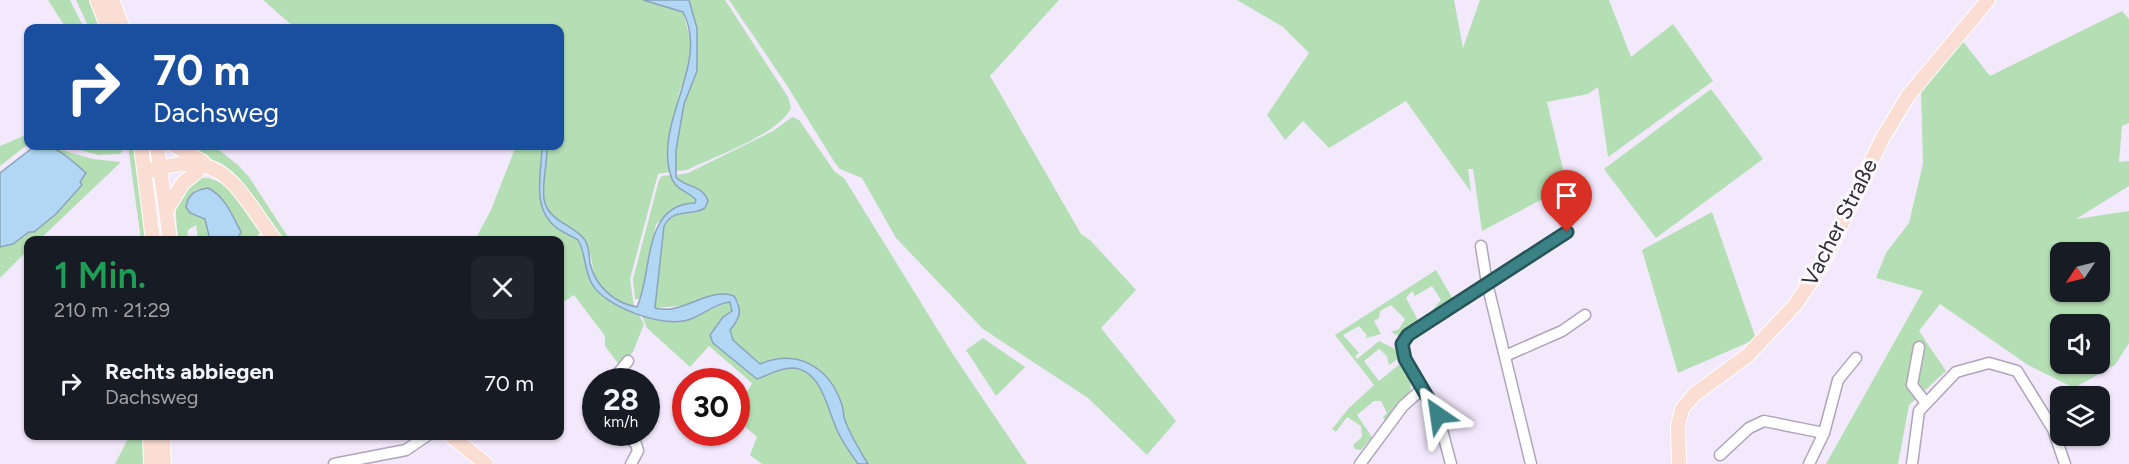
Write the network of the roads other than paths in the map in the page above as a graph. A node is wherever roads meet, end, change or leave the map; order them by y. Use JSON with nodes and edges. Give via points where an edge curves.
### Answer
{"nodes":[{"id":1,"x":97,"y":0,"type":"edge"},
{"id":2,"x":112,"y":0,"type":"edge"},
{"id":3,"x":1988,"y":0,"type":"edge"},
{"id":4,"x":106,"y":24,"type":"edge"},
{"id":5,"x":121,"y":24,"type":"edge"},
{"id":6,"x":142,"y":150,"type":"edge"},
{"id":7,"x":158,"y":150,"type":"edge"},
{"id":8,"x":182,"y":150,"type":"edge"},
{"id":9,"x":210,"y":165,"type":"junction"},
{"id":10,"x":162,"y":170,"type":"junction"},
{"id":11,"x":146,"y":172,"type":"junction"},
{"id":12,"x":197,"y":172,"type":"junction"},
{"id":13,"x":234,"y":184,"type":"junction"},
{"id":14,"x":167,"y":209,"type":"junction"},
{"id":15,"x":1567,"y":232,"type":"dead end"},
{"id":16,"x":153,"y":236,"type":"edge"},
{"id":17,"x":170,"y":236,"type":"edge"},
{"id":18,"x":272,"y":236,"type":"edge"},
{"id":19,"x":1481,"y":246,"type":"dead end"},
{"id":20,"x":1487,"y":284,"type":"junction"},
{"id":21,"x":1585,"y":315,"type":"dead end"},
{"id":22,"x":1919,"y":347,"type":"dead end"},
{"id":23,"x":1505,"y":356,"type":"junction"},
{"id":24,"x":1856,"y":358,"type":"dead end"},
{"id":25,"x":628,"y":361,"type":"dead end"},
{"id":26,"x":622,"y":368,"type":"edge"},
{"id":27,"x":1422,"y":389,"type":"junction"},
{"id":28,"x":1926,"y":403,"type":"junction"},
{"id":29,"x":1824,"y":433,"type":"junction"},
{"id":30,"x":150,"y":440,"type":"edge"},
{"id":31,"x":164,"y":440,"type":"edge"},
{"id":32,"x":421,"y":440,"type":"edge"},
{"id":33,"x":456,"y":440,"type":"edge"},
{"id":34,"x":637,"y":446,"type":"edge"},
{"id":35,"x":1720,"y":455,"type":"dead end"},
{"id":36,"x":151,"y":464,"type":"edge"},
{"id":37,"x":164,"y":464,"type":"edge"},
{"id":38,"x":334,"y":464,"type":"edge"},
{"id":39,"x":486,"y":464,"type":"edge"},
{"id":40,"x":631,"y":464,"type":"edge"},
{"id":41,"x":1360,"y":464,"type":"edge"},
{"id":42,"x":1450,"y":464,"type":"edge"},
{"id":43,"x":1531,"y":464,"type":"edge"},
{"id":44,"x":1679,"y":464,"type":"edge"},
{"id":45,"x":1809,"y":464,"type":"edge"},
{"id":46,"x":1912,"y":464,"type":"edge"},
{"id":47,"x":2065,"y":464,"type":"edge"}],
"edges":[{"from":1,"to":4,"type":"main road"},
{"from":2,"to":5,"type":"main road"},
{"from":3,"to":44,"type":"main road","name":"Vacher Straße","via":[[1908,96],[1877,148],[1822,262],[1795,305],[1748,355],[1695,394],[1682,409],[1678,426]]},
{"from":6,"to":11,"type":"main road"},
{"from":7,"to":10,"type":"main road"},
{"from":8,"to":9,"type":"main road"},
{"from":9,"to":10,"type":"main road"},
{"from":9,"to":13,"type":"main road"},
{"from":10,"to":11,"type":"main road"},
{"from":10,"to":12,"type":"main road"},
{"from":10,"to":14,"type":"main road"},
{"from":11,"to":16,"type":"main road"},
{"from":12,"to":13,"type":"main road"},
{"from":12,"to":14,"type":"main road","via":[[183,183]]},
{"from":13,"to":18,"type":"main road"},
{"from":14,"to":17,"type":"main road"},
{"from":15,"to":20,"type":"street"},
{"from":19,"to":20,"type":"street"},
{"from":20,"to":23,"type":"street"},
{"from":20,"to":27,"type":"street","via":[[1408,335],[1402,344],[1405,359]]},
{"from":21,"to":23,"type":"street","via":[[1562,331]]},
{"from":22,"to":28,"type":"street","via":[[1912,385]]},
{"from":23,"to":43,"type":"street"},
{"from":24,"to":29,"type":"street","via":[[1838,380]]},
{"from":25,"to":26,"type":"street"},
{"from":27,"to":41,"type":"street","via":[[1403,406]]},
{"from":27,"to":42,"type":"street","via":[[1438,415]]},
{"from":28,"to":46,"type":"street","via":[[1919,411]]},
{"from":28,"to":47,"type":"street","via":[[1956,372],[1989,363],[2017,371],[2053,429]]},
{"from":29,"to":35,"type":"street","via":[[1764,421]]},
{"from":29,"to":45,"type":"street"},
{"from":30,"to":36,"type":"main road"},
{"from":31,"to":37,"type":"main road"},
{"from":32,"to":38,"type":"street","via":[[406,450]]},
{"from":33,"to":39,"type":"main road"},
{"from":34,"to":40,"type":"street"}]}
